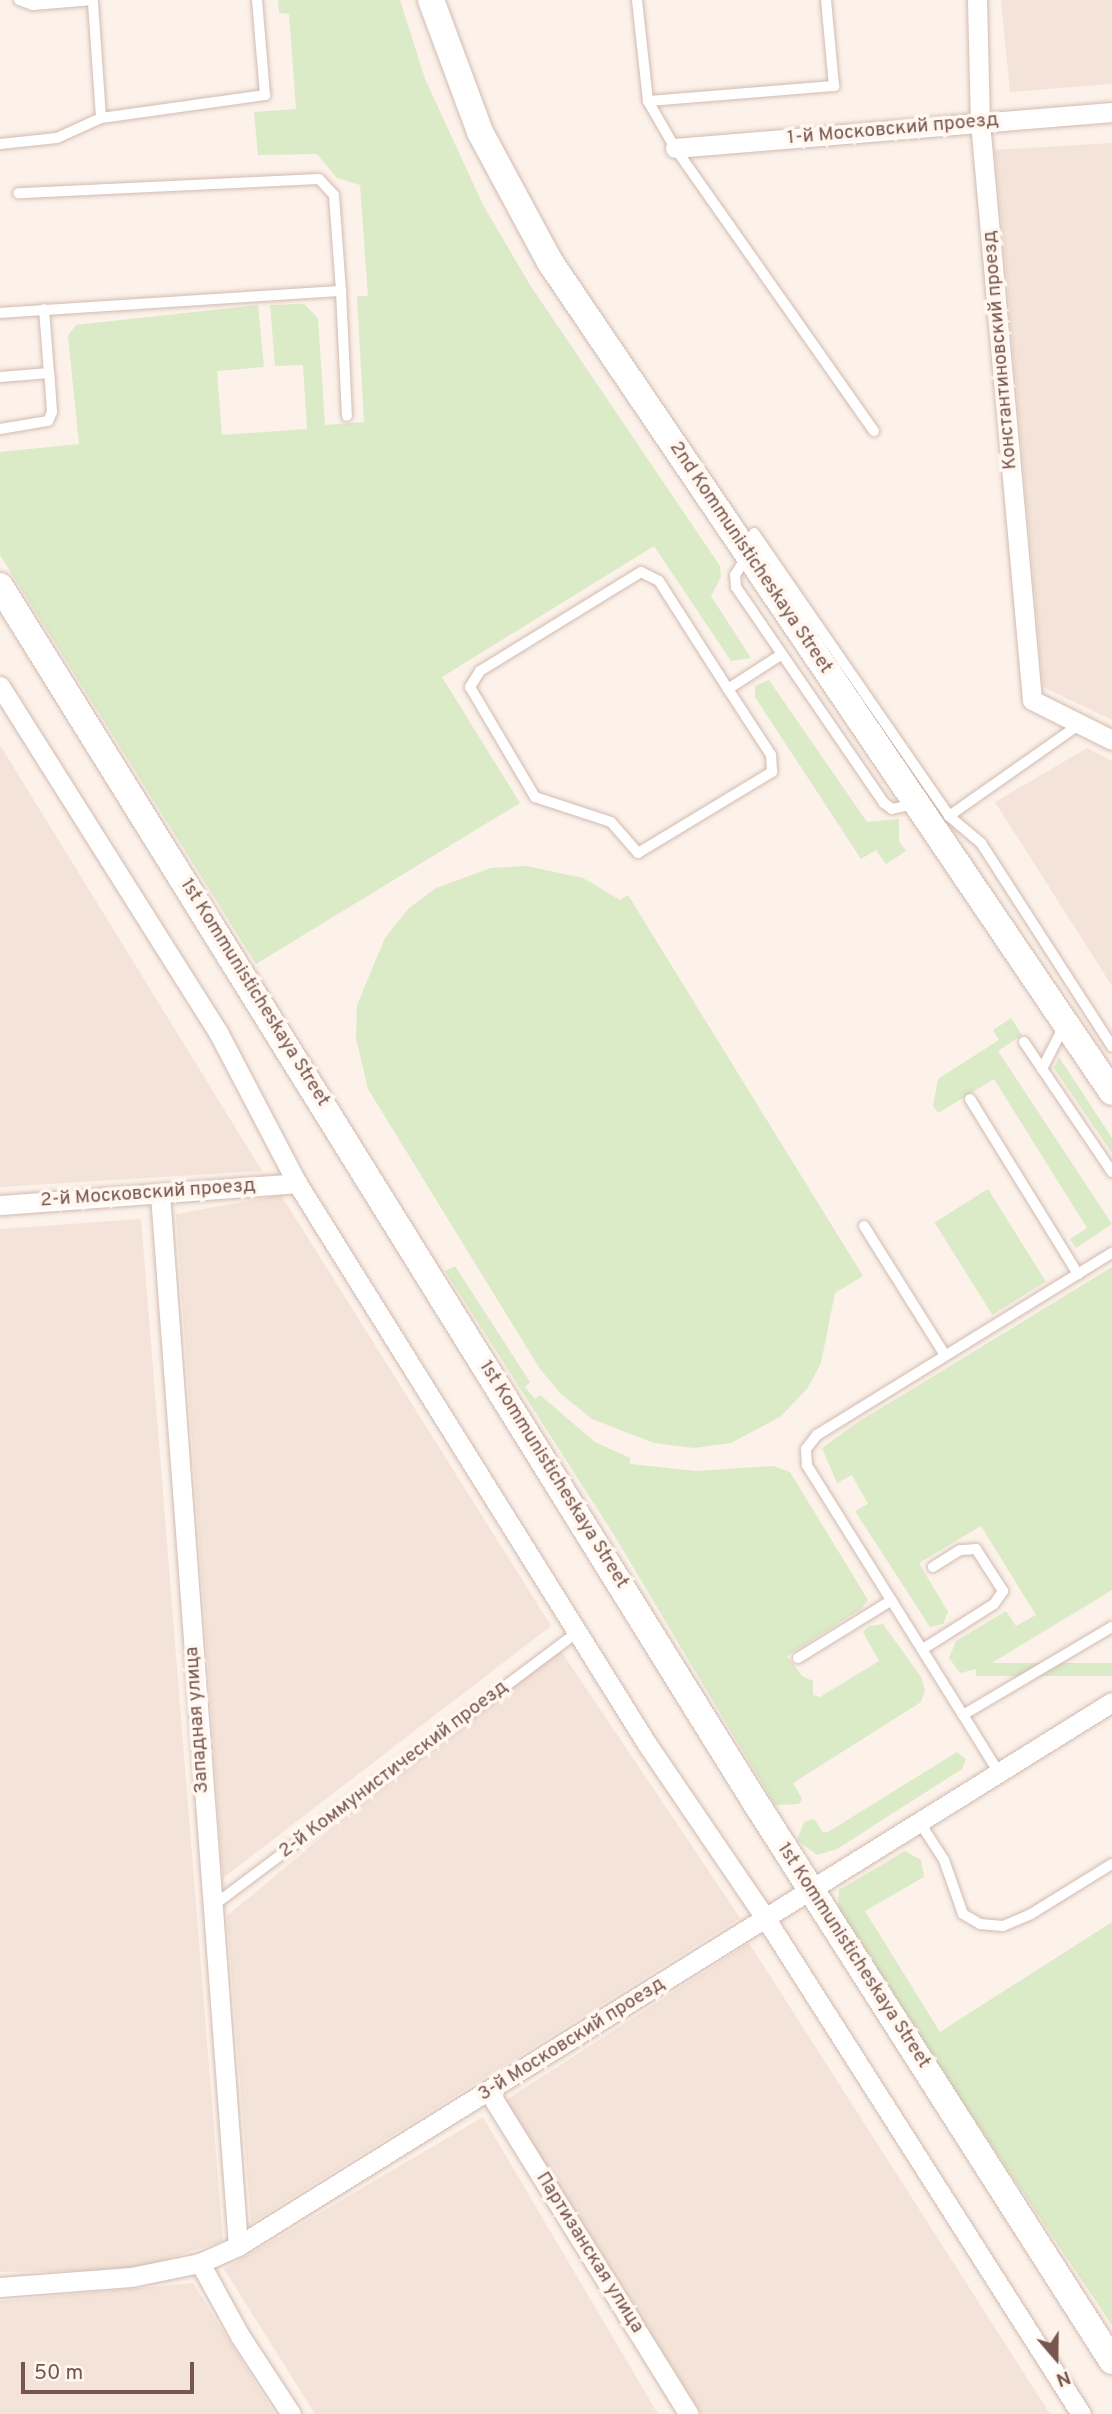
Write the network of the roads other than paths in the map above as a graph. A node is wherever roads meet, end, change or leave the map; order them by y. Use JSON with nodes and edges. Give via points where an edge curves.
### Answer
{"nodes":[{"id":1,"x":19,"y":0,"type":"edge"},
{"id":2,"x":257,"y":0,"type":"edge"},
{"id":3,"x":431,"y":0,"type":"edge"},
{"id":4,"x":637,"y":0,"type":"edge"},
{"id":5,"x":826,"y":0,"type":"edge"},
{"id":6,"x":977,"y":0,"type":"edge"},
{"id":7,"x":93,"y":1,"type":"edge"},
{"id":8,"x":648,"y":101,"type":"junction"},
{"id":9,"x":1112,"y":112,"type":"edge"},
{"id":10,"x":101,"y":118,"type":"junction"},
{"id":11,"x":980,"y":122,"type":"junction"},
{"id":12,"x":0,"y":144,"type":"edge"},
{"id":13,"x":675,"y":148,"type":"junction"},
{"id":14,"x":18,"y":193,"type":"dead end"},
{"id":15,"x":341,"y":291,"type":"junction"},
{"id":16,"x":44,"y":309,"type":"junction"},
{"id":17,"x":0,"y":313,"type":"edge"},
{"id":18,"x":49,"y":373,"type":"junction"},
{"id":19,"x":0,"y":377,"type":"edge"},
{"id":20,"x":347,"y":416,"type":"dead end"},
{"id":21,"x":0,"y":429,"type":"edge"},
{"id":22,"x":874,"y":431,"type":"dead end"},
{"id":23,"x":751,"y":544,"type":"junction"},
{"id":24,"x":0,"y":586,"type":"edge"},
{"id":25,"x":782,"y":654,"type":"junction"},
{"id":26,"x":0,"y":686,"type":"edge"},
{"id":27,"x":728,"y":689,"type":"junction"},
{"id":28,"x":1080,"y":723,"type":"junction"},
{"id":29,"x":1112,"y":740,"type":"edge"},
{"id":30,"x":917,"y":803,"type":"junction"},
{"id":31,"x":949,"y":816,"type":"junction"},
{"id":32,"x":1065,"y":1023,"type":"junction"},
{"id":33,"x":1024,"y":1042,"type":"dead end"},
{"id":34,"x":1112,"y":1046,"type":"edge"},
{"id":35,"x":1042,"y":1069,"type":"junction"},
{"id":36,"x":1112,"y":1092,"type":"edge"},
{"id":37,"x":970,"y":1099,"type":"dead end"},
{"id":38,"x":1112,"y":1172,"type":"edge"},
{"id":39,"x":297,"y":1183,"type":"junction"},
{"id":40,"x":160,"y":1194,"type":"junction"},
{"id":41,"x":0,"y":1205,"type":"edge"},
{"id":42,"x":864,"y":1226,"type":"dead end"},
{"id":43,"x":1112,"y":1254,"type":"edge"},
{"id":44,"x":1078,"y":1274,"type":"junction"},
{"id":45,"x":945,"y":1355,"type":"junction"},
{"id":46,"x":933,"y":1567,"type":"dead end"},
{"id":47,"x":892,"y":1600,"type":"junction"},
{"id":48,"x":1112,"y":1627,"type":"edge"},
{"id":49,"x":578,"y":1632,"type":"junction"},
{"id":50,"x":923,"y":1649,"type":"junction"},
{"id":51,"x":798,"y":1658,"type":"dead end"},
{"id":52,"x":1112,"y":1702,"type":"edge"},
{"id":53,"x":963,"y":1715,"type":"junction"},
{"id":54,"x":999,"y":1773,"type":"junction"},
{"id":55,"x":920,"y":1823,"type":"junction"},
{"id":56,"x":1112,"y":1864,"type":"edge"},
{"id":57,"x":811,"y":1891,"type":"junction"},
{"id":58,"x":211,"y":1908,"type":"junction"},
{"id":59,"x":766,"y":1919,"type":"junction"},
{"id":60,"x":489,"y":2092,"type":"junction"},
{"id":61,"x":238,"y":2246,"type":"junction"},
{"id":62,"x":200,"y":2263,"type":"junction"},
{"id":63,"x":0,"y":2287,"type":"edge"},
{"id":64,"x":1112,"y":2361,"type":"edge"},
{"id":65,"x":291,"y":2414,"type":"edge"},
{"id":66,"x":689,"y":2414,"type":"edge"},
{"id":67,"x":1081,"y":2414,"type":"edge"}],
"edges":[{"from":1,"to":7,"type":"lane","via":[[33,5]]},
{"from":2,"to":10,"type":"lane","via":[[265,95]]},
{"from":3,"to":23,"type":"street","name":"2nd Kommunisticheskaya Street","via":[[471,110],[523,218]]},
{"from":4,"to":8,"type":"lane"},
{"from":5,"to":8,"type":"lane","via":[[834,86]]},
{"from":6,"to":11,"type":"street","name":"Константиновский проезд"},
{"from":7,"to":10,"type":"lane"},
{"from":8,"to":13,"type":"lane"},
{"from":9,"to":11,"type":"street","name":"1-й Московский проезд"},
{"from":10,"to":12,"type":"lane","via":[[57,138]]},
{"from":11,"to":13,"type":"street","name":"1-й Московский проезд"},
{"from":11,"to":28,"type":"street","name":"Константиновский проезд","via":[[1032,700]]},
{"from":13,"to":22,"type":"lane"},
{"from":14,"to":15,"type":"lane","via":[[320,178],[334,195]]},
{"from":15,"to":16,"type":"lane"},
{"from":15,"to":20,"type":"lane"},
{"from":16,"to":17,"type":"lane"},
{"from":16,"to":18,"type":"lane"},
{"from":18,"to":19,"type":"lane"},
{"from":18,"to":21,"type":"lane","via":[[52,412],[48,421]]},
{"from":23,"to":25,"type":"lane","via":[[735,584]]},
{"from":23,"to":30,"type":"street","name":"2nd Kommunisticheskaya Street"},
{"from":23,"to":31,"type":"lane"},
{"from":24,"to":57,"type":"street","name":"1st Kommunisticheskaya Street"},
{"from":25,"to":27,"type":"lane"},
{"from":25,"to":30,"type":"lane","via":[[884,803],[892,809]]},
{"from":26,"to":39,"type":"street","via":[[211,1020]]},
{"from":27,"to":27,"type":"lane","via":[[771,755],[774,768],[764,779],[638,853],[611,822],[535,797],[470,687],[480,671],[641,572],[659,581]]},
{"from":28,"to":29,"type":"street"},
{"from":28,"to":31,"type":"lane"},
{"from":30,"to":32,"type":"street","name":"2nd Kommunisticheskaya Street"},
{"from":31,"to":34,"type":"lane","via":[[981,843]]},
{"from":32,"to":35,"type":"lane"},
{"from":32,"to":36,"type":"street","name":"2nd Kommunisticheskaya Street"},
{"from":33,"to":35,"type":"lane"},
{"from":35,"to":38,"type":"lane"},
{"from":37,"to":44,"type":"lane"},
{"from":39,"to":40,"type":"street","name":"2-й Московский проезд"},
{"from":39,"to":49,"type":"street"},
{"from":40,"to":41,"type":"street","name":"2-й Московский проезд"},
{"from":40,"to":58,"type":"street","name":"Западная улица"},
{"from":42,"to":45,"type":"lane"},
{"from":43,"to":44,"type":"lane"},
{"from":44,"to":45,"type":"lane"},
{"from":45,"to":47,"type":"lane","via":[[817,1435],[806,1448],[807,1465]]},
{"from":46,"to":50,"type":"lane","via":[[960,1550],[976,1549],[1003,1591],[994,1604]]},
{"from":47,"to":50,"type":"lane"},
{"from":47,"to":51,"type":"lane"},
{"from":48,"to":53,"type":"lane"},
{"from":49,"to":58,"type":"lane","name":"2-й Коммунистический проезд"},
{"from":49,"to":59,"type":"street","via":[[667,1777]]},
{"from":50,"to":53,"type":"lane"},
{"from":52,"to":54,"type":"street","name":"3-й Московский проезд"},
{"from":53,"to":54,"type":"lane"},
{"from":54,"to":55,"type":"street","name":"3-й Московский проезд"},
{"from":55,"to":56,"type":"lane","via":[[944,1860],[963,1914],[980,1924],[1003,1926],[1031,1914]]},
{"from":55,"to":57,"type":"street","name":"3-й Московский проезд"},
{"from":57,"to":59,"type":"street","name":"3-й Московский проезд"},
{"from":57,"to":64,"type":"street","name":"1st Kommunisticheskaya Street"},
{"from":58,"to":61,"type":"street","name":"Западная улица"},
{"from":59,"to":60,"type":"street","name":"3-й Московский проезд"},
{"from":59,"to":67,"type":"street"},
{"from":60,"to":61,"type":"street","name":"3-й Московский проезд"},
{"from":60,"to":66,"type":"street","name":"Партизанская улица"},
{"from":61,"to":62,"type":"street","name":"3-й Московский проезд"},
{"from":62,"to":63,"type":"street","name":"3-й Московский проезд","via":[[131,2277]]},
{"from":62,"to":65,"type":"street"}]}
